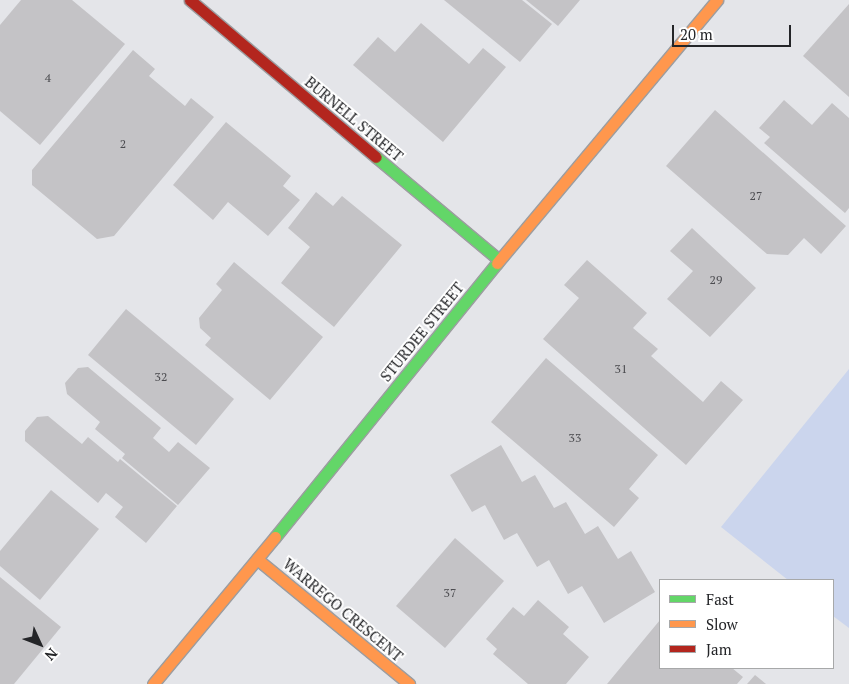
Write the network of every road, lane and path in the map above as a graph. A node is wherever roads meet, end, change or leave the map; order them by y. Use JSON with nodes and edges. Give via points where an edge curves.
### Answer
{"nodes":[{"id":1,"x":190,"y":0,"type":"edge"},
{"id":2,"x":717,"y":0,"type":"edge"},
{"id":3,"x":499,"y":260,"type":"junction"},
{"id":4,"x":257,"y":559,"type":"junction"},
{"id":5,"x":153,"y":684,"type":"edge"},
{"id":6,"x":408,"y":684,"type":"edge"}],
"edges":[{"from":1,"to":3,"type":"street","name":"BURNELL STREET"},
{"from":2,"to":3,"type":"street","name":"STURDEE STREET"},
{"from":3,"to":4,"type":"street","name":"STURDEE STREET"},
{"from":4,"to":5,"type":"street","name":"STURDEE STREET"},
{"from":4,"to":6,"type":"street","name":"WARREGO CRESCENT"}]}
